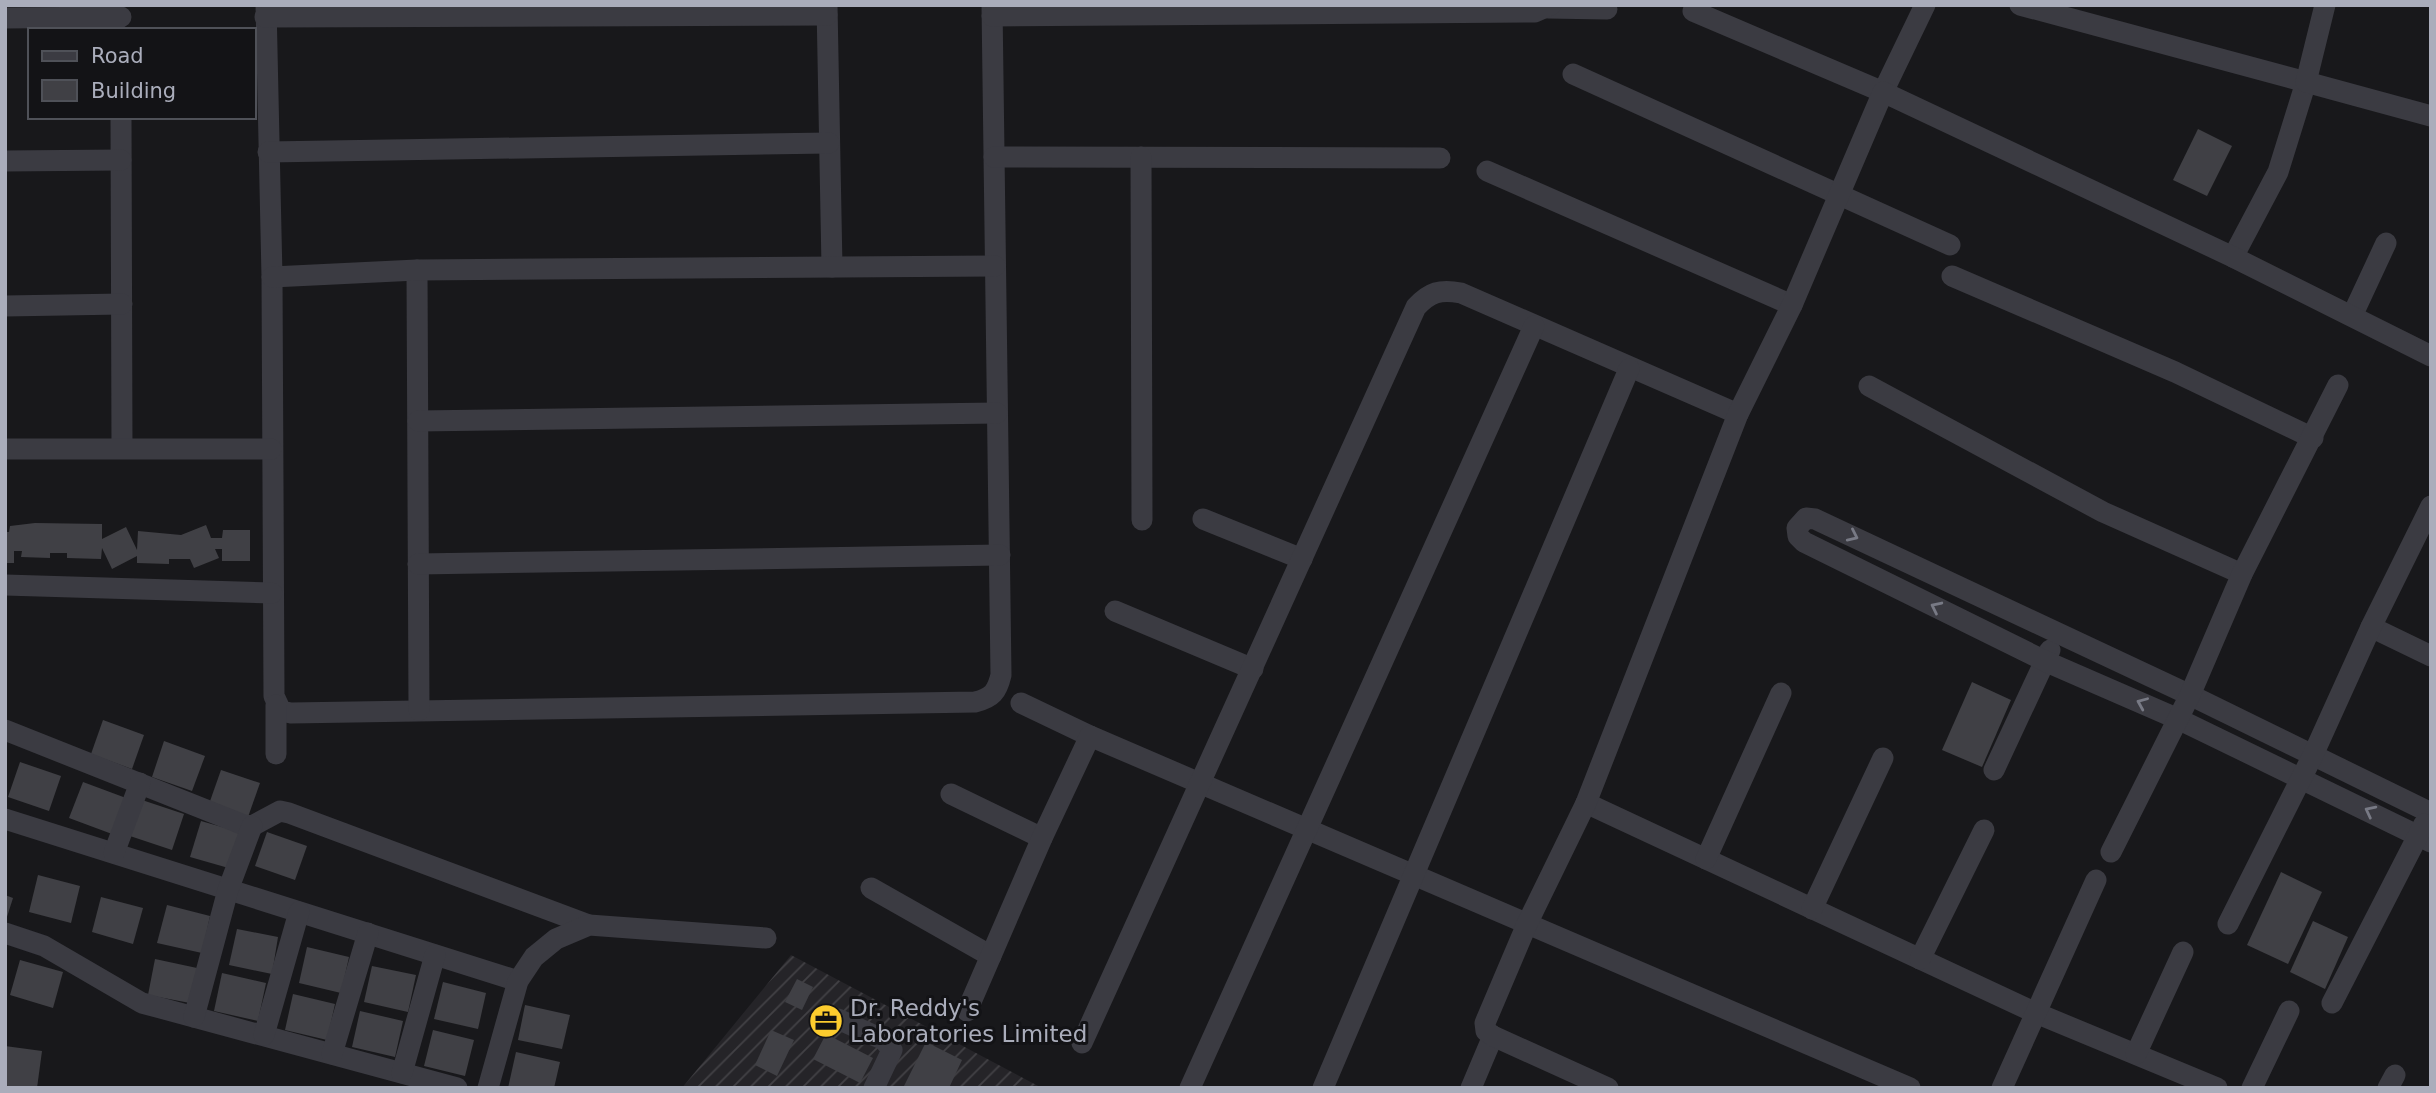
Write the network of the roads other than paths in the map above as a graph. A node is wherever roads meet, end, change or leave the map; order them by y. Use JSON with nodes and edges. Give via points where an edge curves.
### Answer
{"nodes":[{"id":1,"x":1925,"y":5,"type":"edge"},
{"id":2,"x":2020,"y":5,"type":"edge"},
{"id":3,"x":2325,"y":5,"type":"edge"},
{"id":4,"x":1549,"y":7,"type":"edge"},
{"id":5,"x":1607,"y":9,"type":"dead end"},
{"id":6,"x":827,"y":10,"type":"edge"},
{"id":7,"x":266,"y":11,"type":"edge"},
{"id":8,"x":992,"y":11,"type":"edge"},
{"id":9,"x":1693,"y":11,"type":"dead end"},
{"id":10,"x":121,"y":17,"type":"edge"},
{"id":11,"x":5,"y":18,"type":"edge"},
{"id":12,"x":1573,"y":74,"type":"dead end"},
{"id":13,"x":2306,"y":82,"type":"junction"},
{"id":14,"x":1883,"y":92,"type":"junction"},
{"id":15,"x":261,"y":104,"type":"edge"},
{"id":16,"x":2431,"y":116,"type":"edge"},
{"id":17,"x":121,"y":119,"type":"edge"},
{"id":18,"x":830,"y":143,"type":"junction"},
{"id":19,"x":268,"y":152,"type":"junction"},
{"id":20,"x":994,"y":157,"type":"junction"},
{"id":21,"x":1141,"y":157,"type":"junction"},
{"id":22,"x":1440,"y":158,"type":"dead end"},
{"id":23,"x":121,"y":160,"type":"junction"},
{"id":24,"x":5,"y":161,"type":"edge"},
{"id":25,"x":1487,"y":171,"type":"dead end"},
{"id":26,"x":1839,"y":194,"type":"junction"},
{"id":27,"x":2386,"y":243,"type":"dead end"},
{"id":28,"x":1950,"y":244,"type":"dead end"},
{"id":29,"x":2233,"y":257,"type":"junction"},
{"id":30,"x":995,"y":266,"type":"junction"},
{"id":31,"x":832,"y":267,"type":"junction"},
{"id":32,"x":417,"y":270,"type":"junction"},
{"id":33,"x":1952,"y":276,"type":"dead end"},
{"id":34,"x":272,"y":277,"type":"junction"},
{"id":35,"x":122,"y":304,"type":"junction"},
{"id":36,"x":1792,"y":305,"type":"junction"},
{"id":37,"x":5,"y":306,"type":"edge"},
{"id":38,"x":2352,"y":316,"type":"junction"},
{"id":39,"x":1534,"y":326,"type":"junction"},
{"id":40,"x":2431,"y":356,"type":"edge"},
{"id":41,"x":1629,"y":369,"type":"junction"},
{"id":42,"x":2338,"y":385,"type":"dead end"},
{"id":43,"x":1869,"y":386,"type":"dead end"},
{"id":44,"x":997,"y":413,"type":"junction"},
{"id":45,"x":1738,"y":414,"type":"junction"},
{"id":46,"x":418,"y":421,"type":"junction"},
{"id":47,"x":2313,"y":438,"type":"junction"},
{"id":48,"x":122,"y":448,"type":"junction"},
{"id":49,"x":5,"y":449,"type":"edge"},
{"id":50,"x":271,"y":449,"type":"junction"},
{"id":51,"x":2431,"y":506,"type":"edge"},
{"id":52,"x":1203,"y":519,"type":"dead end"},
{"id":53,"x":1142,"y":520,"type":"dead end"},
{"id":54,"x":1000,"y":555,"type":"junction"},
{"id":55,"x":1303,"y":559,"type":"junction"},
{"id":56,"x":418,"y":564,"type":"junction"},
{"id":57,"x":2242,"y":574,"type":"junction"},
{"id":58,"x":5,"y":585,"type":"edge"},
{"id":59,"x":272,"y":593,"type":"junction"},
{"id":60,"x":1115,"y":611,"type":"dead end"},
{"id":61,"x":2371,"y":627,"type":"junction"},
{"id":62,"x":2055,"y":631,"type":"junction"},
{"id":63,"x":2431,"y":656,"type":"edge"},
{"id":64,"x":2047,"y":662,"type":"junction"},
{"id":65,"x":1253,"y":669,"type":"junction"},
{"id":66,"x":1782,"y":693,"type":"dead end"},
{"id":67,"x":2190,"y":695,"type":"junction"},
{"id":68,"x":1021,"y":704,"type":"dead end"},
{"id":69,"x":275,"y":705,"type":"junction"},
{"id":70,"x":419,"y":710,"type":"junction"},
{"id":71,"x":2178,"y":719,"type":"junction"},
{"id":72,"x":7,"y":735,"type":"edge"},
{"id":73,"x":1090,"y":736,"type":"junction"},
{"id":74,"x":276,"y":754,"type":"dead end"},
{"id":75,"x":2313,"y":755,"type":"junction"},
{"id":76,"x":1883,"y":758,"type":"dead end"},
{"id":77,"x":1994,"y":769,"type":"dead end"},
{"id":78,"x":2301,"y":776,"type":"junction"},
{"id":79,"x":1202,"y":781,"type":"junction"},
{"id":80,"x":140,"y":783,"type":"junction"},
{"id":81,"x":951,"y":794,"type":"dead end"},
{"id":82,"x":1586,"y":803,"type":"junction"},
{"id":83,"x":2431,"y":814,"type":"edge"},
{"id":84,"x":5,"y":819,"type":"edge"},
{"id":85,"x":252,"y":826,"type":"junction"},
{"id":86,"x":1308,"y":827,"type":"junction"},
{"id":87,"x":1984,"y":830,"type":"dead end"},
{"id":88,"x":1042,"y":838,"type":"junction"},
{"id":89,"x":2424,"y":838,"type":"edge"},
{"id":90,"x":2111,"y":852,"type":"dead end"},
{"id":91,"x":114,"y":853,"type":"junction"},
{"id":92,"x":1706,"y":859,"type":"junction"},
{"id":93,"x":1415,"y":873,"type":"junction"},
{"id":94,"x":2096,"y":880,"type":"dead end"},
{"id":95,"x":871,"y":888,"type":"dead end"},
{"id":96,"x":229,"y":890,"type":"junction"},
{"id":97,"x":1812,"y":909,"type":"junction"},
{"id":98,"x":299,"y":912,"type":"junction"},
{"id":99,"x":1527,"y":924,"type":"junction"},
{"id":100,"x":2228,"y":924,"type":"dead end"},
{"id":101,"x":589,"y":925,"type":"junction"},
{"id":102,"x":5,"y":933,"type":"edge"},
{"id":103,"x":368,"y":933,"type":"junction"},
{"id":104,"x":766,"y":938,"type":"dead end"},
{"id":105,"x":2183,"y":953,"type":"dead end"},
{"id":106,"x":435,"y":955,"type":"junction"},
{"id":107,"x":991,"y":956,"type":"junction"},
{"id":108,"x":1920,"y":959,"type":"junction"},
{"id":109,"x":518,"y":981,"type":"junction"},
{"id":110,"x":2332,"y":1003,"type":"dead end"},
{"id":111,"x":967,"y":1011,"type":"dead end"},
{"id":112,"x":2289,"y":1011,"type":"dead end"},
{"id":113,"x":2036,"y":1013,"type":"junction"},
{"id":114,"x":194,"y":1017,"type":"junction"},
{"id":115,"x":838,"y":1019,"type":"dead end"},
{"id":116,"x":264,"y":1035,"type":"junction"},
{"id":117,"x":1493,"y":1036,"type":"junction"},
{"id":118,"x":1082,"y":1043,"type":"dead end"},
{"id":119,"x":332,"y":1054,"type":"junction"},
{"id":120,"x":2136,"y":1054,"type":"junction"},
{"id":121,"x":402,"y":1073,"type":"junction"},
{"id":122,"x":457,"y":1088,"type":"edge"},
{"id":123,"x":488,"y":1088,"type":"edge"},
{"id":124,"x":874,"y":1088,"type":"edge"},
{"id":125,"x":1190,"y":1088,"type":"edge"},
{"id":126,"x":1323,"y":1088,"type":"edge"},
{"id":127,"x":1471,"y":1088,"type":"edge"},
{"id":128,"x":1608,"y":1088,"type":"edge"},
{"id":129,"x":1910,"y":1088,"type":"edge"},
{"id":130,"x":2003,"y":1088,"type":"edge"},
{"id":131,"x":2217,"y":1088,"type":"edge"},
{"id":132,"x":2252,"y":1088,"type":"edge"}],
"edges":[{"from":1,"to":14,"type":"street"},
{"from":2,"to":13,"type":"street"},
{"from":3,"to":13,"type":"street"},
{"from":4,"to":5,"type":"street"},
{"from":4,"to":8,"type":"street","via":[[1535,12]]},
{"from":6,"to":7,"type":"street"},
{"from":6,"to":18,"type":"street"},
{"from":7,"to":15,"type":"street"},
{"from":8,"to":20,"type":"street"},
{"from":9,"to":14,"type":"street"},
{"from":10,"to":11,"type":"street"},
{"from":12,"to":26,"type":"street"},
{"from":13,"to":16,"type":"street"},
{"from":13,"to":29,"type":"street","via":[[2278,172]]},
{"from":14,"to":26,"type":"street"},
{"from":14,"to":29,"type":"street"},
{"from":15,"to":19,"type":"street"},
{"from":17,"to":23,"type":"street"},
{"from":18,"to":19,"type":"street"},
{"from":18,"to":31,"type":"street"},
{"from":19,"to":34,"type":"street"},
{"from":20,"to":21,"type":"street"},
{"from":20,"to":30,"type":"street"},
{"from":21,"to":22,"type":"street"},
{"from":21,"to":53,"type":"street"},
{"from":23,"to":24,"type":"street"},
{"from":23,"to":35,"type":"street"},
{"from":25,"to":36,"type":"street"},
{"from":26,"to":28,"type":"street"},
{"from":26,"to":36,"type":"street"},
{"from":27,"to":38,"type":"street"},
{"from":29,"to":38,"type":"street"},
{"from":30,"to":31,"type":"street"},
{"from":30,"to":44,"type":"street"},
{"from":31,"to":32,"type":"street"},
{"from":32,"to":34,"type":"street"},
{"from":32,"to":46,"type":"street"},
{"from":33,"to":47,"type":"street","via":[[2175,372]]},
{"from":34,"to":50,"type":"street"},
{"from":35,"to":37,"type":"street"},
{"from":35,"to":48,"type":"street"},
{"from":36,"to":45,"type":"street"},
{"from":38,"to":40,"type":"street"},
{"from":39,"to":41,"type":"street"},
{"from":39,"to":55,"type":"street","via":[[1461,293],[1443,290],[1416,307]]},
{"from":39,"to":86,"type":"street"},
{"from":41,"to":45,"type":"street"},
{"from":41,"to":93,"type":"street"},
{"from":42,"to":47,"type":"street"},
{"from":43,"to":57,"type":"street","via":[[2104,512]]},
{"from":44,"to":46,"type":"street"},
{"from":44,"to":54,"type":"street"},
{"from":45,"to":82,"type":"street"},
{"from":46,"to":56,"type":"street"},
{"from":47,"to":57,"type":"street"},
{"from":48,"to":49,"type":"street"},
{"from":48,"to":50,"type":"street"},
{"from":50,"to":59,"type":"street"},
{"from":51,"to":61,"type":"street"},
{"from":52,"to":55,"type":"street"},
{"from":54,"to":56,"type":"street"},
{"from":54,"to":70,"type":"street","via":[[1001,675],[997,691],[988,699]]},
{"from":55,"to":65,"type":"street"},
{"from":56,"to":70,"type":"street"},
{"from":57,"to":67,"type":"street"},
{"from":58,"to":59,"type":"street"},
{"from":59,"to":69,"type":"street"},
{"from":60,"to":65,"type":"street"},
{"from":61,"to":63,"type":"street"},
{"from":61,"to":75,"type":"street"},
{"from":62,"to":64,"type":"street"},
{"from":64,"to":62,"type":"street","one_way":true,"via":[[1804,542],[1797,528],[1806,518],[1815,519]]},
{"from":62,"to":67,"type":"street"},
{"from":71,"to":64,"type":"street","one_way":true},
{"from":64,"to":77,"type":"street"},
{"from":65,"to":79,"type":"street"},
{"from":66,"to":92,"type":"street"},
{"from":67,"to":71,"type":"street"},
{"from":67,"to":75,"type":"street"},
{"from":68,"to":73,"type":"street"},
{"from":69,"to":70,"type":"street","via":[[290,713]]},
{"from":69,"to":74,"type":"street"},
{"from":71,"to":78,"type":"street"},
{"from":71,"to":90,"type":"street"},
{"from":72,"to":80,"type":"street"},
{"from":73,"to":79,"type":"street"},
{"from":73,"to":88,"type":"street"},
{"from":75,"to":78,"type":"street"},
{"from":75,"to":83,"type":"street"},
{"from":76,"to":97,"type":"street"},
{"from":89,"to":78,"type":"street","one_way":true},
{"from":78,"to":100,"type":"street"},
{"from":79,"to":86,"type":"street"},
{"from":79,"to":118,"type":"street"},
{"from":80,"to":85,"type":"street"},
{"from":80,"to":91,"type":"street"},
{"from":81,"to":88,"type":"street"},
{"from":82,"to":92,"type":"street"},
{"from":82,"to":99,"type":"street"},
{"from":83,"to":89,"type":"street"},
{"from":84,"to":91,"type":"street"},
{"from":85,"to":96,"type":"street"},
{"from":85,"to":101,"type":"street","via":[[271,813],[289,813]]},
{"from":86,"to":93,"type":"street"},
{"from":86,"to":125,"type":"street"},
{"from":87,"to":108,"type":"street"},
{"from":88,"to":107,"type":"street"},
{"from":89,"to":110,"type":"street"},
{"from":91,"to":96,"type":"street"},
{"from":92,"to":97,"type":"street"},
{"from":93,"to":99,"type":"street"},
{"from":93,"to":126,"type":"street"},
{"from":94,"to":113,"type":"street"},
{"from":95,"to":107,"type":"street"},
{"from":96,"to":98,"type":"street"},
{"from":96,"to":114,"type":"street"},
{"from":97,"to":108,"type":"street"},
{"from":98,"to":103,"type":"street"},
{"from":98,"to":116,"type":"street"},
{"from":99,"to":117,"type":"street","via":[[1485,1023]]},
{"from":99,"to":129,"type":"street"},
{"from":101,"to":104,"type":"street"},
{"from":101,"to":109,"type":"street","via":[[544,945]]},
{"from":102,"to":114,"type":"street","via":[[44,946],[134,999]]},
{"from":103,"to":106,"type":"street"},
{"from":103,"to":119,"type":"street"},
{"from":105,"to":120,"type":"street"},
{"from":106,"to":109,"type":"street"},
{"from":106,"to":121,"type":"street"},
{"from":107,"to":111,"type":"street"},
{"from":108,"to":113,"type":"street"},
{"from":109,"to":123,"type":"street"},
{"from":112,"to":132,"type":"street"},
{"from":113,"to":120,"type":"street"},
{"from":113,"to":130,"type":"street"},
{"from":114,"to":116,"type":"street"},
{"from":115,"to":124,"type":"street","via":[[889,1044],[891,1057]]},
{"from":116,"to":119,"type":"street"},
{"from":117,"to":127,"type":"street"},
{"from":117,"to":128,"type":"street"},
{"from":119,"to":121,"type":"street"},
{"from":120,"to":131,"type":"street"},
{"from":121,"to":122,"type":"street"}]}
